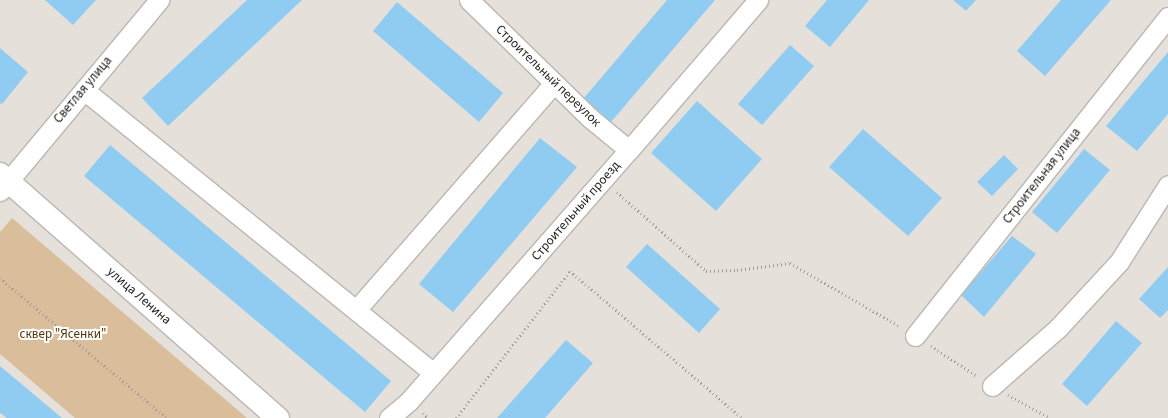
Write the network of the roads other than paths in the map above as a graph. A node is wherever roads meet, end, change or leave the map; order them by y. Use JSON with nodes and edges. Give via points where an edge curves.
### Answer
{"nodes":[{"id":1,"x":159,"y":0,"type":"edge"},
{"id":2,"x":469,"y":0,"type":"edge"},
{"id":3,"x":758,"y":0,"type":"edge"},
{"id":4,"x":1168,"y":17,"type":"edge"},
{"id":5,"x":554,"y":83,"type":"junction"},
{"id":6,"x":84,"y":90,"type":"junction"},
{"id":7,"x":629,"y":150,"type":"junction"},
{"id":8,"x":3,"y":182,"type":"edge"},
{"id":9,"x":1168,"y":185,"type":"edge"},
{"id":10,"x":356,"y":310,"type":"junction"},
{"id":11,"x":916,"y":336,"type":"road end"},
{"id":12,"x":433,"y":373,"type":"junction"},
{"id":13,"x":992,"y":386,"type":"dead end"},
{"id":14,"x":278,"y":418,"type":"edge"},
{"id":15,"x":389,"y":418,"type":"edge"}],
"edges":[{"from":1,"to":6,"type":"street","name":"Светлая улица"},
{"from":2,"to":5,"type":"street","name":"Строительный переулок"},
{"from":3,"to":7,"type":"street","name":"Строительный проезд"},
{"from":4,"to":11,"type":"street","name":"Строительная улица"},
{"from":5,"to":7,"type":"street","name":"Строительный переулок","via":[[590,118]]},
{"from":5,"to":10,"type":"street"},
{"from":6,"to":8,"type":"street","name":"Светлая улица"},
{"from":6,"to":10,"type":"street"},
{"from":7,"to":12,"type":"street","name":"Строительный проезд"},
{"from":8,"to":14,"type":"main road","name":"улица Ленина"},
{"from":9,"to":13,"type":"street","via":[[1119,262],[1058,328]]},
{"from":10,"to":12,"type":"street"},
{"from":12,"to":15,"type":"street","name":"Строительный проезд"}]}
